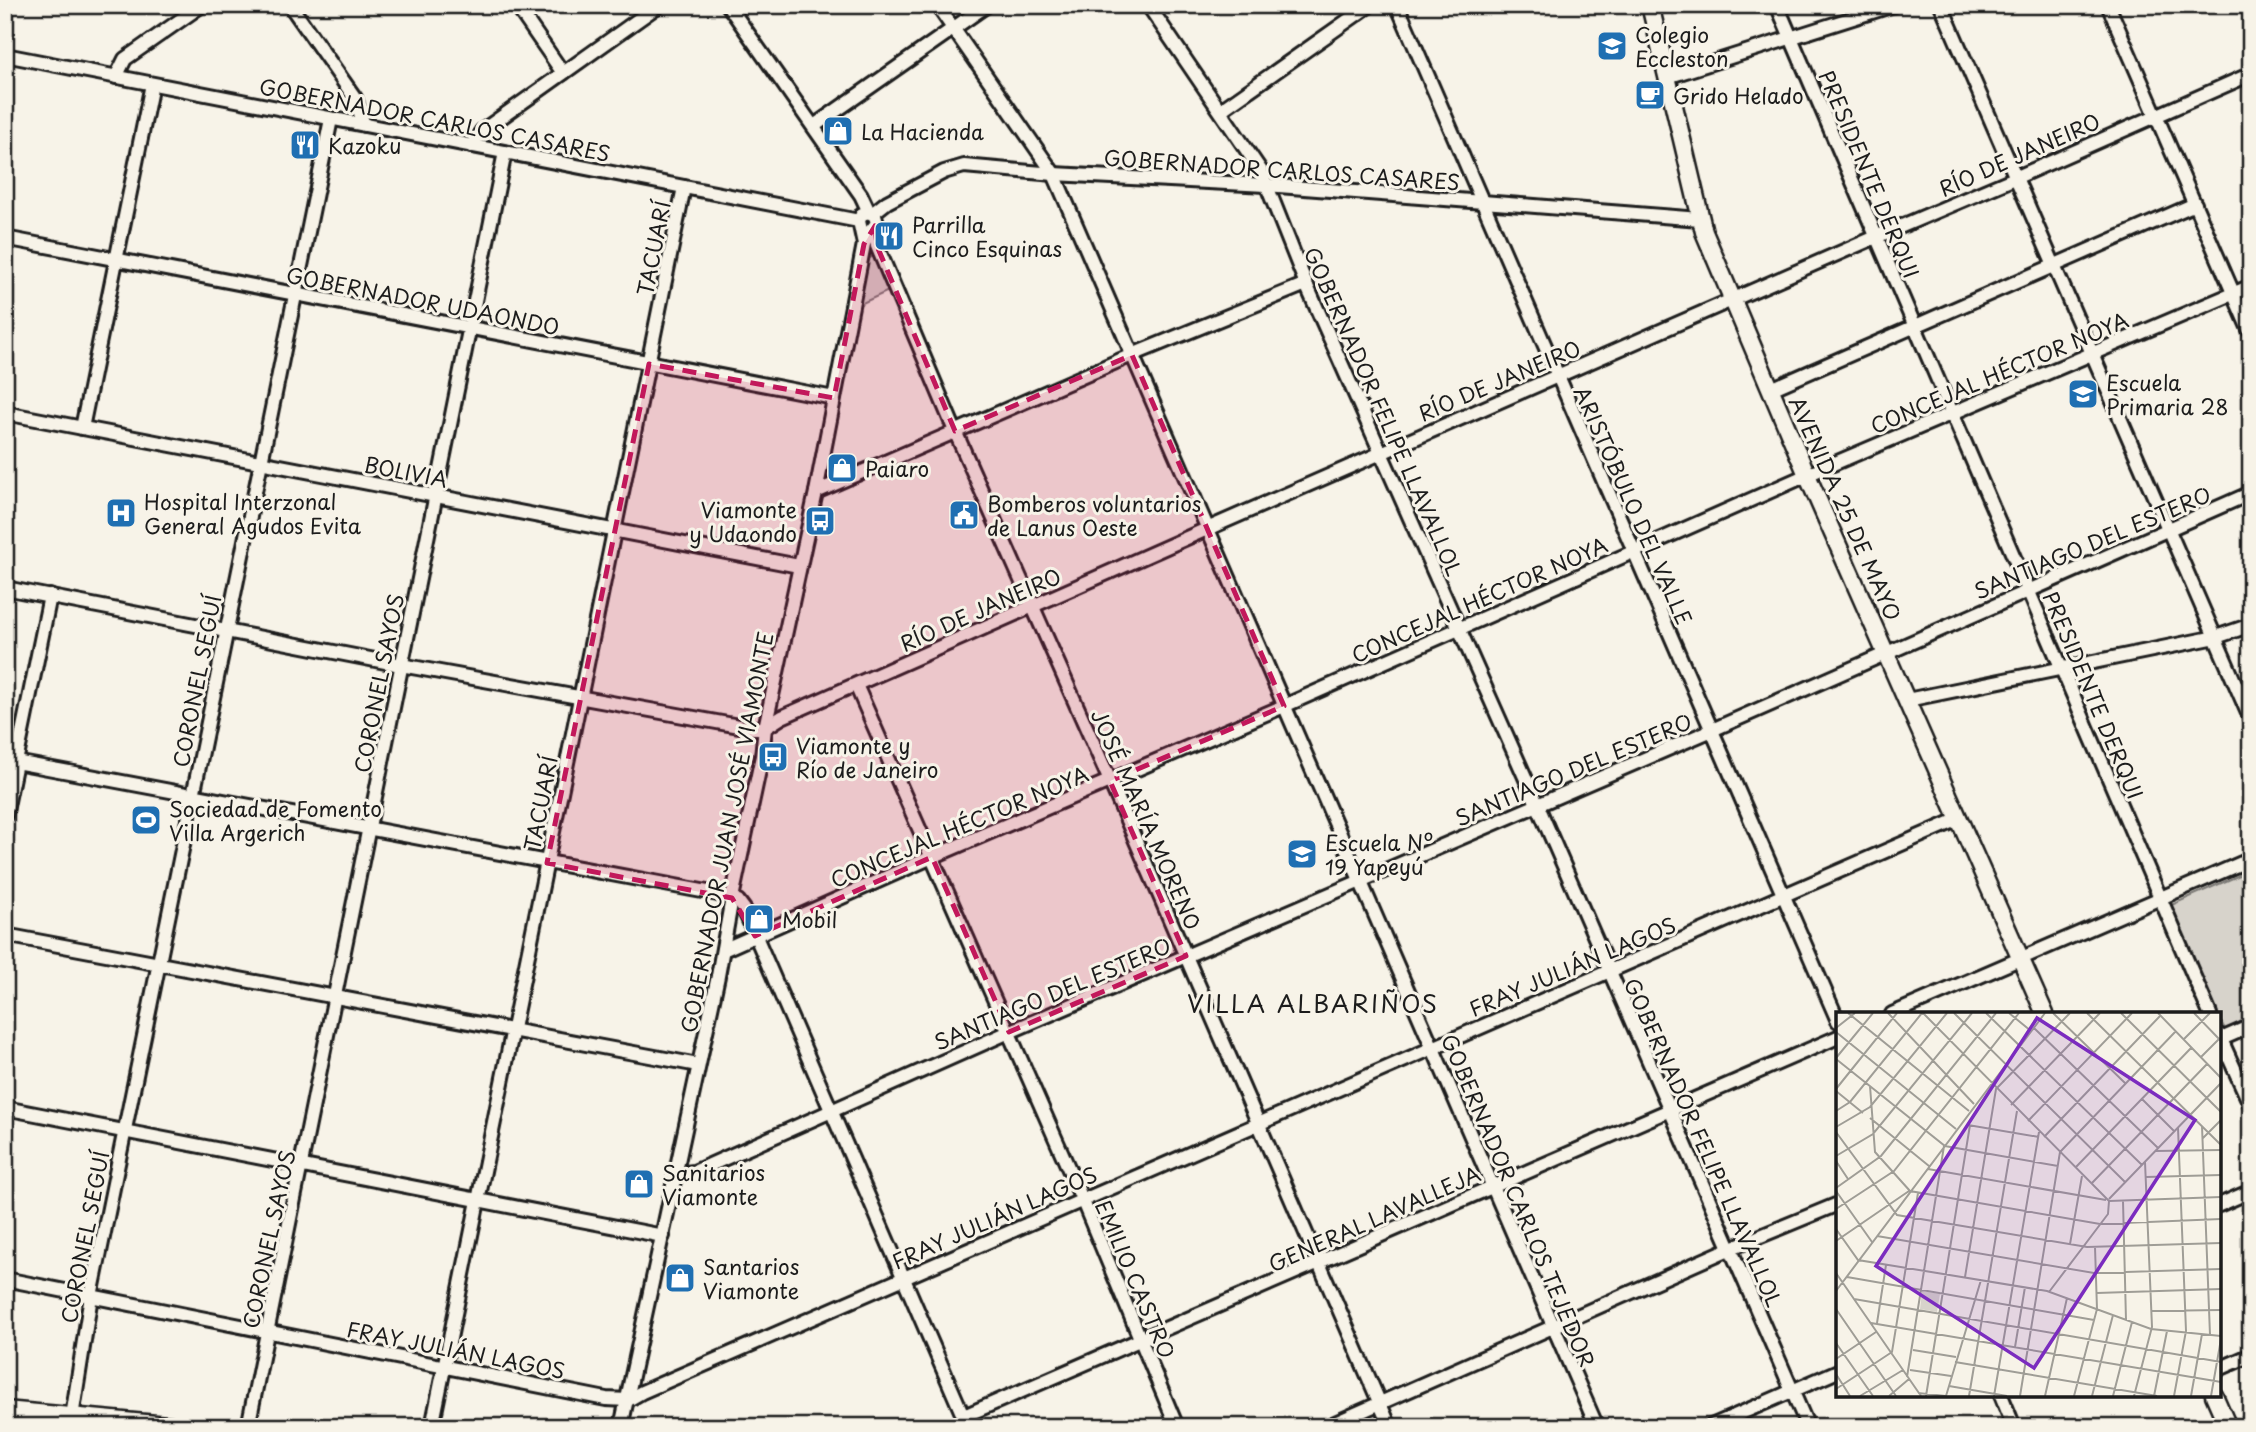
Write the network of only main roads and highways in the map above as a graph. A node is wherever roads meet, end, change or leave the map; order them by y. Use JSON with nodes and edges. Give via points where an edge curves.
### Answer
{"nodes":[{"id":1,"x":1650,"y":5,"type":"edge"},
{"id":2,"x":2044,"y":1012,"type":"edge"},
{"id":3,"x":2215,"y":1397,"type":"edge"},
{"id":4,"x":5,"y":1410,"type":"edge"},
{"id":5,"x":105,"y":1423,"type":"edge"},
{"id":6,"x":189,"y":1427,"type":"edge"},
{"id":7,"x":2228,"y":1427,"type":"edge"}],
"edges":[{"from":1,"to":2,"type":"main road","name":"AVENIDA 25 DE MAYO","via":[[1700,219],[1807,475]]},
{"from":3,"to":7,"type":"main road"},
{"from":4,"to":5,"type":"main road"},
{"from":5,"to":6,"type":"main road"}]}
